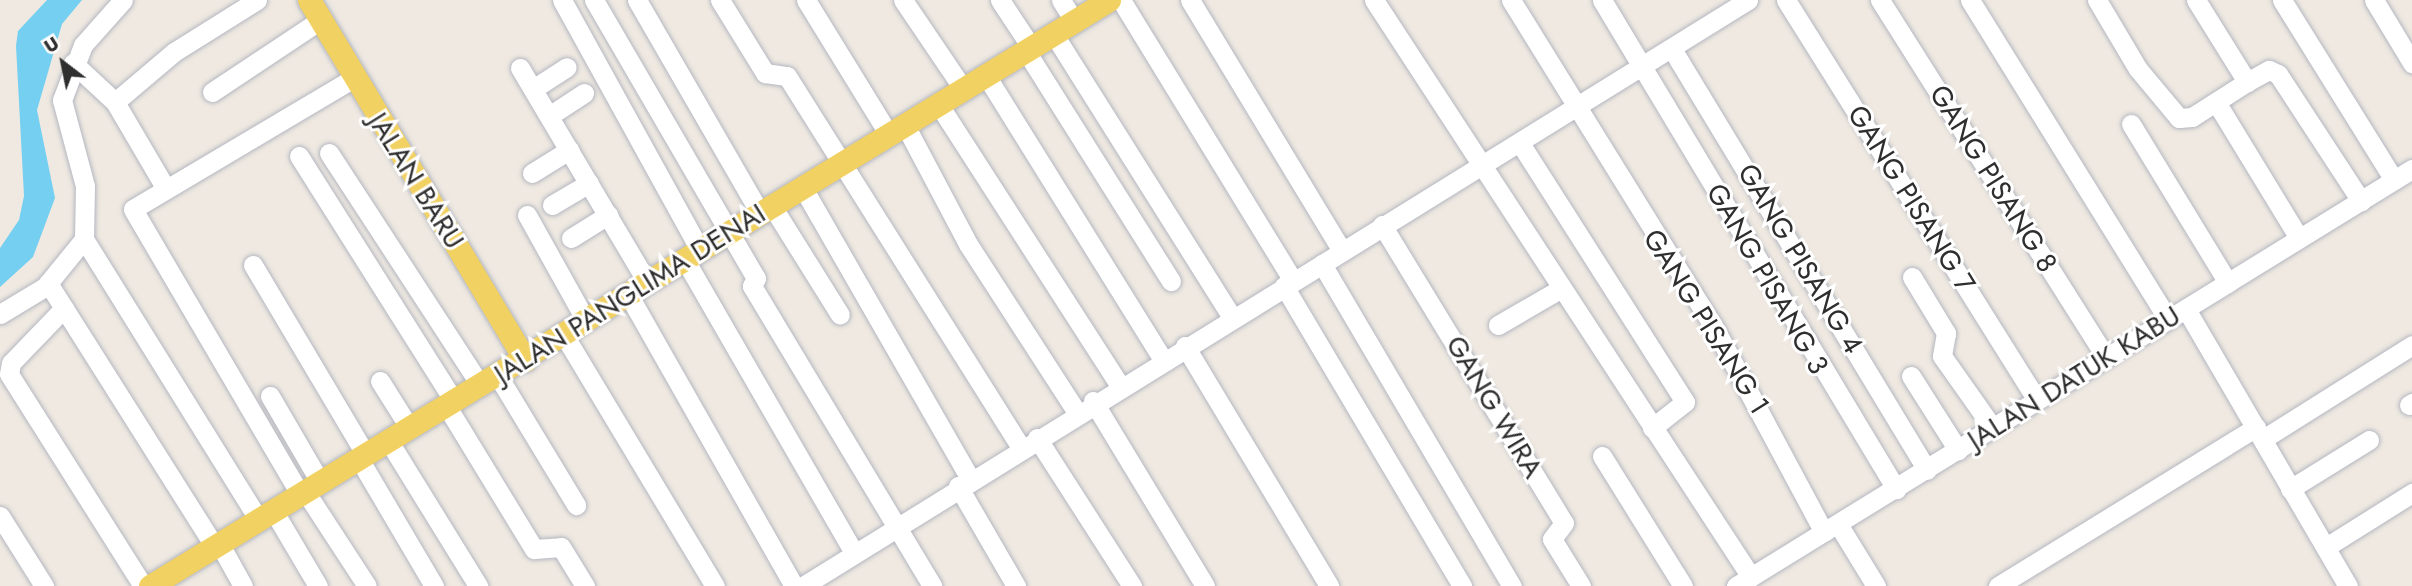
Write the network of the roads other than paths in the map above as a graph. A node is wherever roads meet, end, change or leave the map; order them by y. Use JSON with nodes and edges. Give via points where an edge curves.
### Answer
{"nodes":[{"id":1,"x":123,"y":0,"type":"edge"},
{"id":2,"x":257,"y":0,"type":"edge"},
{"id":3,"x":562,"y":0,"type":"edge"},
{"id":4,"x":594,"y":0,"type":"edge"},
{"id":5,"x":637,"y":0,"type":"edge"},
{"id":6,"x":720,"y":0,"type":"edge"},
{"id":7,"x":806,"y":0,"type":"edge"},
{"id":8,"x":903,"y":0,"type":"edge"},
{"id":9,"x":1000,"y":0,"type":"edge"},
{"id":10,"x":1109,"y":0,"type":"edge"},
{"id":11,"x":1121,"y":0,"type":"edge"},
{"id":12,"x":1190,"y":0,"type":"edge"},
{"id":13,"x":1374,"y":0,"type":"edge"},
{"id":14,"x":1511,"y":0,"type":"edge"},
{"id":15,"x":1602,"y":0,"type":"edge"},
{"id":16,"x":1748,"y":0,"type":"edge"},
{"id":17,"x":1786,"y":0,"type":"edge"},
{"id":18,"x":1880,"y":0,"type":"edge"},
{"id":19,"x":1970,"y":0,"type":"edge"},
{"id":20,"x":2097,"y":0,"type":"edge"},
{"id":21,"x":2196,"y":0,"type":"edge"},
{"id":22,"x":2282,"y":0,"type":"edge"},
{"id":23,"x":2374,"y":0,"type":"edge"},
{"id":24,"x":318,"y":8,"type":"edge"},
{"id":25,"x":1067,"y":10,"type":"edge"},
{"id":26,"x":1053,"y":33,"type":"junction"},
{"id":27,"x":1029,"y":49,"type":"junction"},
{"id":28,"x":1672,"y":50,"type":"junction"},
{"id":29,"x":73,"y":63,"type":"junction"},
{"id":30,"x":2412,"y":63,"type":"edge"},
{"id":31,"x":567,"y":67,"type":"dead end"},
{"id":32,"x":1643,"y":67,"type":"junction"},
{"id":33,"x":520,"y":68,"type":"dead end"},
{"id":34,"x":987,"y":77,"type":"junction"},
{"id":35,"x":352,"y":79,"type":"junction"},
{"id":36,"x":2246,"y":82,"type":"junction"},
{"id":37,"x":533,"y":89,"type":"junction"},
{"id":38,"x":964,"y":90,"type":"junction"},
{"id":39,"x":212,"y":92,"type":"dead end"},
{"id":40,"x":584,"y":93,"type":"dead end"},
{"id":41,"x":116,"y":102,"type":"junction"},
{"id":42,"x":2216,"y":102,"type":"junction"},
{"id":43,"x":939,"y":105,"type":"junction"},
{"id":44,"x":1578,"y":109,"type":"junction"},
{"id":45,"x":549,"y":116,"type":"junction"},
{"id":46,"x":2131,"y":124,"type":"dead end"},
{"id":47,"x":897,"y":130,"type":"junction"},
{"id":48,"x":1520,"y":143,"type":"junction"},
{"id":49,"x":569,"y":150,"type":"junction"},
{"id":50,"x":329,"y":153,"type":"dead end"},
{"id":51,"x":299,"y":156,"type":"dead end"},
{"id":52,"x":844,"y":164,"type":"junction"},
{"id":53,"x":1479,"y":167,"type":"junction"},
{"id":54,"x":2412,"y":169,"type":"edge"},
{"id":55,"x":531,"y":173,"type":"dead end"},
{"id":56,"x":2394,"y":180,"type":"junction"},
{"id":57,"x":589,"y":183,"type":"junction"},
{"id":58,"x":803,"y":188,"type":"junction"},
{"id":59,"x":166,"y":189,"type":"junction"},
{"id":60,"x":2361,"y":201,"type":"junction"},
{"id":61,"x":552,"y":205,"type":"dead end"},
{"id":62,"x":766,"y":209,"type":"junction"},
{"id":63,"x":527,"y":215,"type":"dead end"},
{"id":64,"x":608,"y":215,"type":"junction"},
{"id":65,"x":1382,"y":225,"type":"junction"},
{"id":66,"x":727,"y":234,"type":"junction"},
{"id":67,"x":571,"y":238,"type":"dead end"},
{"id":68,"x":2300,"y":238,"type":"junction"},
{"id":69,"x":84,"y":239,"type":"junction"},
{"id":70,"x":1342,"y":251,"type":"junction"},
{"id":71,"x":693,"y":255,"type":"junction"},
{"id":72,"x":1322,"y":264,"type":"junction"},
{"id":73,"x":253,"y":265,"type":"dead end"},
{"id":74,"x":1912,"y":276,"type":"dead end"},
{"id":75,"x":1171,"y":281,"type":"dead end"},
{"id":76,"x":2228,"y":282,"type":"junction"},
{"id":77,"x":48,"y":283,"type":"junction"},
{"id":78,"x":1288,"y":283,"type":"junction"},
{"id":79,"x":638,"y":288,"type":"junction"},
{"id":80,"x":1560,"y":289,"type":"junction"},
{"id":81,"x":64,"y":308,"type":"junction"},
{"id":82,"x":2186,"y":309,"type":"junction"},
{"id":83,"x":0,"y":314,"type":"edge"},
{"id":84,"x":840,"y":315,"type":"dead end"},
{"id":85,"x":1232,"y":317,"type":"junction"},
{"id":86,"x":2168,"y":319,"type":"junction"},
{"id":87,"x":586,"y":321,"type":"junction"},
{"id":88,"x":1498,"y":325,"type":"dead end"},
{"id":89,"x":564,"y":335,"type":"junction"},
{"id":90,"x":2412,"y":345,"type":"edge"},
{"id":91,"x":1185,"y":346,"type":"junction"},
{"id":92,"x":2106,"y":357,"type":"junction"},
{"id":93,"x":1162,"y":358,"type":"junction"},
{"id":94,"x":525,"y":360,"type":"junction"},
{"id":95,"x":1911,"y":376,"type":"dead end"},
{"id":96,"x":380,"y":381,"type":"dead end"},
{"id":97,"x":490,"y":381,"type":"junction"},
{"id":98,"x":1120,"y":386,"type":"junction"},
{"id":99,"x":270,"y":396,"type":"dead end"},
{"id":100,"x":2036,"y":398,"type":"junction"},
{"id":101,"x":1093,"y":401,"type":"junction"},
{"id":102,"x":450,"y":403,"type":"junction"},
{"id":103,"x":1076,"y":411,"type":"junction"},
{"id":104,"x":409,"y":427,"type":"junction"},
{"id":105,"x":1992,"y":427,"type":"junction"},
{"id":106,"x":1652,"y":428,"type":"junction"},
{"id":107,"x":2259,"y":433,"type":"junction"},
{"id":108,"x":388,"y":440,"type":"junction"},
{"id":109,"x":2370,"y":440,"type":"dead end"},
{"id":110,"x":1029,"y":443,"type":"junction"},
{"id":111,"x":1958,"y":450,"type":"junction"},
{"id":112,"x":361,"y":456,"type":"junction"},
{"id":113,"x":1602,"y":456,"type":"dead end"},
{"id":114,"x":1927,"y":470,"type":"junction"},
{"id":115,"x":964,"y":482,"type":"junction"},
{"id":116,"x":308,"y":489,"type":"junction"},
{"id":117,"x":1896,"y":489,"type":"junction"},
{"id":118,"x":2290,"y":489,"type":"junction"},
{"id":119,"x":2412,"y":493,"type":"edge"},
{"id":120,"x":576,"y":505,"type":"dead end"},
{"id":121,"x":265,"y":515,"type":"junction"},
{"id":122,"x":0,"y":516,"type":"edge"},
{"id":123,"x":894,"y":525,"type":"junction"},
{"id":124,"x":1831,"y":528,"type":"junction"},
{"id":125,"x":216,"y":545,"type":"junction"},
{"id":126,"x":2326,"y":547,"type":"junction"},
{"id":127,"x":854,"y":553,"type":"junction"},
{"id":128,"x":829,"y":579,"type":"edge"},
{"id":129,"x":1744,"y":582,"type":"edge"},
{"id":130,"x":44,"y":586,"type":"edge"},
{"id":131,"x":142,"y":586,"type":"edge"},
{"id":132,"x":150,"y":586,"type":"edge"},
{"id":133,"x":243,"y":586,"type":"edge"},
{"id":134,"x":318,"y":586,"type":"edge"},
{"id":135,"x":367,"y":586,"type":"edge"},
{"id":136,"x":434,"y":586,"type":"edge"},
{"id":137,"x":478,"y":586,"type":"edge"},
{"id":138,"x":585,"y":586,"type":"edge"},
{"id":139,"x":715,"y":586,"type":"edge"},
{"id":140,"x":794,"y":586,"type":"edge"},
{"id":141,"x":803,"y":586,"type":"edge"},
{"id":142,"x":932,"y":586,"type":"edge"},
{"id":143,"x":1016,"y":586,"type":"edge"},
{"id":144,"x":1132,"y":586,"type":"edge"},
{"id":145,"x":1205,"y":586,"type":"edge"},
{"id":146,"x":1329,"y":586,"type":"edge"},
{"id":147,"x":1462,"y":586,"type":"edge"},
{"id":148,"x":1512,"y":586,"type":"edge"},
{"id":149,"x":1581,"y":586,"type":"edge"},
{"id":150,"x":1683,"y":586,"type":"edge"},
{"id":151,"x":1876,"y":586,"type":"edge"},
{"id":152,"x":1998,"y":586,"type":"edge"},
{"id":153,"x":2348,"y":586,"type":"edge"}],
"edges":[{"from":1,"to":29,"type":"street"},
{"from":2,"to":41,"type":"street","via":[[174,52]]},
{"from":3,"to":71,"type":"street"},
{"from":4,"to":66,"type":"street"},
{"from":5,"to":62,"type":"street"},
{"from":6,"to":52,"type":"street","via":[[765,73],[787,76]]},
{"from":7,"to":47,"type":"street"},
{"from":8,"to":38,"type":"street"},
{"from":9,"to":27,"type":"street"},
{"from":10,"to":25,"type":"main road","name":"JALAN PANGLIMA DENAI"},
{"from":11,"to":78,"type":"street"},
{"from":12,"to":70,"type":"street"},
{"from":13,"to":53,"type":"street"},
{"from":14,"to":44,"type":"street","name":"GANG PISANG 1"},
{"from":15,"to":32,"type":"street","name":"GANG PISANG 3"},
{"from":16,"to":28,"type":"street"},
{"from":17,"to":100,"type":"street","name":"GANG PISANG 7"},
{"from":18,"to":92,"type":"street","name":"GANG PISANG 8"},
{"from":19,"to":86,"type":"street"},
{"from":20,"to":42,"type":"street","via":[[2169,111],[2192,117]]},
{"from":21,"to":36,"type":"street"},
{"from":22,"to":56,"type":"street"},
{"from":23,"to":30,"type":"street"},
{"from":24,"to":35,"type":"main road","name":"JALAN BARU"},
{"from":24,"to":39,"type":"street"},
{"from":25,"to":26,"type":"main road","name":"JALAN PANGLIMA DENAI"},
{"from":26,"to":27,"type":"main road","name":"JALAN PANGLIMA DENAI"},
{"from":26,"to":85,"type":"street"},
{"from":27,"to":34,"type":"main road","name":"JALAN PANGLIMA DENAI"},
{"from":27,"to":75,"type":"street"},
{"from":28,"to":32,"type":"street"},
{"from":28,"to":114,"type":"street","name":"GANG PISANG 4"},
{"from":29,"to":41,"type":"street"},
{"from":29,"to":69,"type":"street","via":[[62,100],[85,186]]},
{"from":31,"to":37,"type":"street"},
{"from":32,"to":44,"type":"street"},
{"from":32,"to":117,"type":"street","name":"GANG PISANG 3"},
{"from":33,"to":37,"type":"street"},
{"from":34,"to":38,"type":"main road","name":"JALAN PANGLIMA DENAI"},
{"from":34,"to":93,"type":"street"},
{"from":35,"to":59,"type":"street"},
{"from":35,"to":94,"type":"main road","name":"JALAN BARU"},
{"from":36,"to":42,"type":"street"},
{"from":36,"to":60,"type":"street","via":[[2273,69]]},
{"from":37,"to":45,"type":"street"},
{"from":38,"to":43,"type":"main road","name":"JALAN PANGLIMA DENAI"},
{"from":40,"to":45,"type":"street"},
{"from":41,"to":59,"type":"street"},
{"from":42,"to":68,"type":"street"},
{"from":43,"to":47,"type":"main road","name":"JALAN PANGLIMA DENAI"},
{"from":43,"to":98,"type":"street"},
{"from":44,"to":48,"type":"street"},
{"from":44,"to":124,"type":"street","name":"GANG PISANG 1"},
{"from":45,"to":49,"type":"street"},
{"from":46,"to":76,"type":"street"},
{"from":47,"to":52,"type":"main road","name":"JALAN PANGLIMA DENAI"},
{"from":47,"to":103,"type":"street"},
{"from":48,"to":53,"type":"street"},
{"from":48,"to":106,"type":"street","via":[[1685,402]]},
{"from":49,"to":55,"type":"street"},
{"from":49,"to":57,"type":"street"},
{"from":50,"to":97,"type":"street"},
{"from":51,"to":102,"type":"street"},
{"from":52,"to":58,"type":"main road","name":"JALAN PANGLIMA DENAI"},
{"from":52,"to":110,"type":"street"},
{"from":53,"to":65,"type":"street"},
{"from":53,"to":80,"type":"street"},
{"from":54,"to":56,"type":"street","name":"JALAN DATUK KABU"},
{"from":56,"to":60,"type":"street","name":"JALAN DATUK KABU"},
{"from":57,"to":61,"type":"street"},
{"from":57,"to":64,"type":"street"},
{"from":58,"to":62,"type":"main road","name":"JALAN PANGLIMA DENAI"},
{"from":58,"to":115,"type":"street"},
{"from":59,"to":116,"type":"street","via":[[133,209]]},
{"from":60,"to":68,"type":"street","name":"JALAN DATUK KABU"},
{"from":62,"to":66,"type":"main road","name":"JALAN PANGLIMA DENAI"},
{"from":62,"to":84,"type":"street"},
{"from":63,"to":87,"type":"street"},
{"from":64,"to":67,"type":"street"},
{"from":64,"to":79,"type":"street"},
{"from":65,"to":70,"type":"street"},
{"from":65,"to":149,"type":"street","name":"GANG WIRA","via":[[1564,523],[1551,537]]},
{"from":66,"to":71,"type":"main road","name":"JALAN PANGLIMA DENAI"},
{"from":66,"to":123,"type":"street"},
{"from":68,"to":76,"type":"street","name":"JALAN DATUK KABU"},
{"from":69,"to":77,"type":"street"},
{"from":69,"to":121,"type":"street"},
{"from":70,"to":72,"type":"street"},
{"from":71,"to":79,"type":"main road","name":"JALAN PANGLIMA DENAI"},
{"from":71,"to":127,"type":"street"},
{"from":72,"to":78,"type":"street"},
{"from":72,"to":148,"type":"street"},
{"from":73,"to":112,"type":"street"},
{"from":74,"to":105,"type":"street","via":[[1946,333],[1942,356]]},
{"from":76,"to":82,"type":"street","name":"JALAN DATUK KABU"},
{"from":77,"to":81,"type":"street"},
{"from":77,"to":83,"type":"street"},
{"from":78,"to":85,"type":"street"},
{"from":78,"to":147,"type":"street"},
{"from":79,"to":87,"type":"main road","name":"JALAN PANGLIMA DENAI"},
{"from":79,"to":140,"type":"street"},
{"from":80,"to":88,"type":"street"},
{"from":80,"to":106,"type":"street"},
{"from":81,"to":125,"type":"street"},
{"from":81,"to":131,"type":"street","via":[[11,363],[9,374]]},
{"from":82,"to":86,"type":"street","name":"JALAN DATUK KABU"},
{"from":82,"to":107,"type":"street"},
{"from":85,"to":91,"type":"street"},
{"from":86,"to":92,"type":"street","name":"JALAN DATUK KABU"},
{"from":87,"to":89,"type":"main road","name":"JALAN PANGLIMA DENAI"},
{"from":89,"to":94,"type":"main road","name":"JALAN PANGLIMA DENAI"},
{"from":89,"to":139,"type":"street"},
{"from":90,"to":107,"type":"street"},
{"from":91,"to":93,"type":"street"},
{"from":91,"to":146,"type":"street"},
{"from":92,"to":100,"type":"street","name":"JALAN DATUK KABU"},
{"from":93,"to":98,"type":"street"},
{"from":94,"to":97,"type":"main road","name":"JALAN PANGLIMA DENAI"},
{"from":95,"to":111,"type":"street"},
{"from":96,"to":104,"type":"street"},
{"from":97,"to":102,"type":"main road","name":"JALAN PANGLIMA DENAI"},
{"from":97,"to":120,"type":"street"},
{"from":98,"to":101,"type":"street"},
{"from":99,"to":116,"type":"street"},
{"from":100,"to":105,"type":"street","name":"JALAN DATUK KABU"},
{"from":101,"to":103,"type":"street"},
{"from":101,"to":145,"type":"street"},
{"from":102,"to":104,"type":"main road","name":"JALAN PANGLIMA DENAI"},
{"from":102,"to":138,"type":"street","via":[[534,550],[561,547]]},
{"from":103,"to":110,"type":"street"},
{"from":104,"to":108,"type":"main road","name":"JALAN PANGLIMA DENAI"},
{"from":105,"to":111,"type":"street","name":"JALAN DATUK KABU"},
{"from":106,"to":129,"type":"street"},
{"from":107,"to":118,"type":"street"},
{"from":107,"to":152,"type":"street"},
{"from":108,"to":112,"type":"main road","name":"JALAN PANGLIMA DENAI"},
{"from":108,"to":137,"type":"street"},
{"from":109,"to":118,"type":"street"},
{"from":110,"to":115,"type":"street"},
{"from":110,"to":144,"type":"street"},
{"from":111,"to":114,"type":"street","name":"JALAN DATUK KABU"},
{"from":112,"to":116,"type":"main road","name":"JALAN PANGLIMA DENAI"},
{"from":112,"to":136,"type":"street"},
{"from":113,"to":150,"type":"street"},
{"from":114,"to":117,"type":"street","name":"JALAN DATUK KABU"},
{"from":115,"to":123,"type":"street"},
{"from":115,"to":143,"type":"street"},
{"from":116,"to":121,"type":"main road","name":"JALAN PANGLIMA DENAI"},
{"from":116,"to":135,"type":"street"},
{"from":117,"to":124,"type":"street","name":"JALAN DATUK KABU"},
{"from":118,"to":126,"type":"street"},
{"from":119,"to":126,"type":"street"},
{"from":121,"to":125,"type":"main road","name":"JALAN PANGLIMA DENAI"},
{"from":121,"to":134,"type":"street"},
{"from":122,"to":130,"type":"street"},
{"from":123,"to":127,"type":"street"},
{"from":123,"to":142,"type":"street"},
{"from":124,"to":129,"type":"street","name":"JALAN DATUK KABU"},
{"from":124,"to":151,"type":"street","name":"GANG PISANG 1"},
{"from":125,"to":132,"type":"main road","name":"JALAN PANGLIMA DENAI"},
{"from":125,"to":133,"type":"street"},
{"from":126,"to":153,"type":"street"},
{"from":127,"to":128,"type":"street"},
{"from":128,"to":141,"type":"street"}]}
